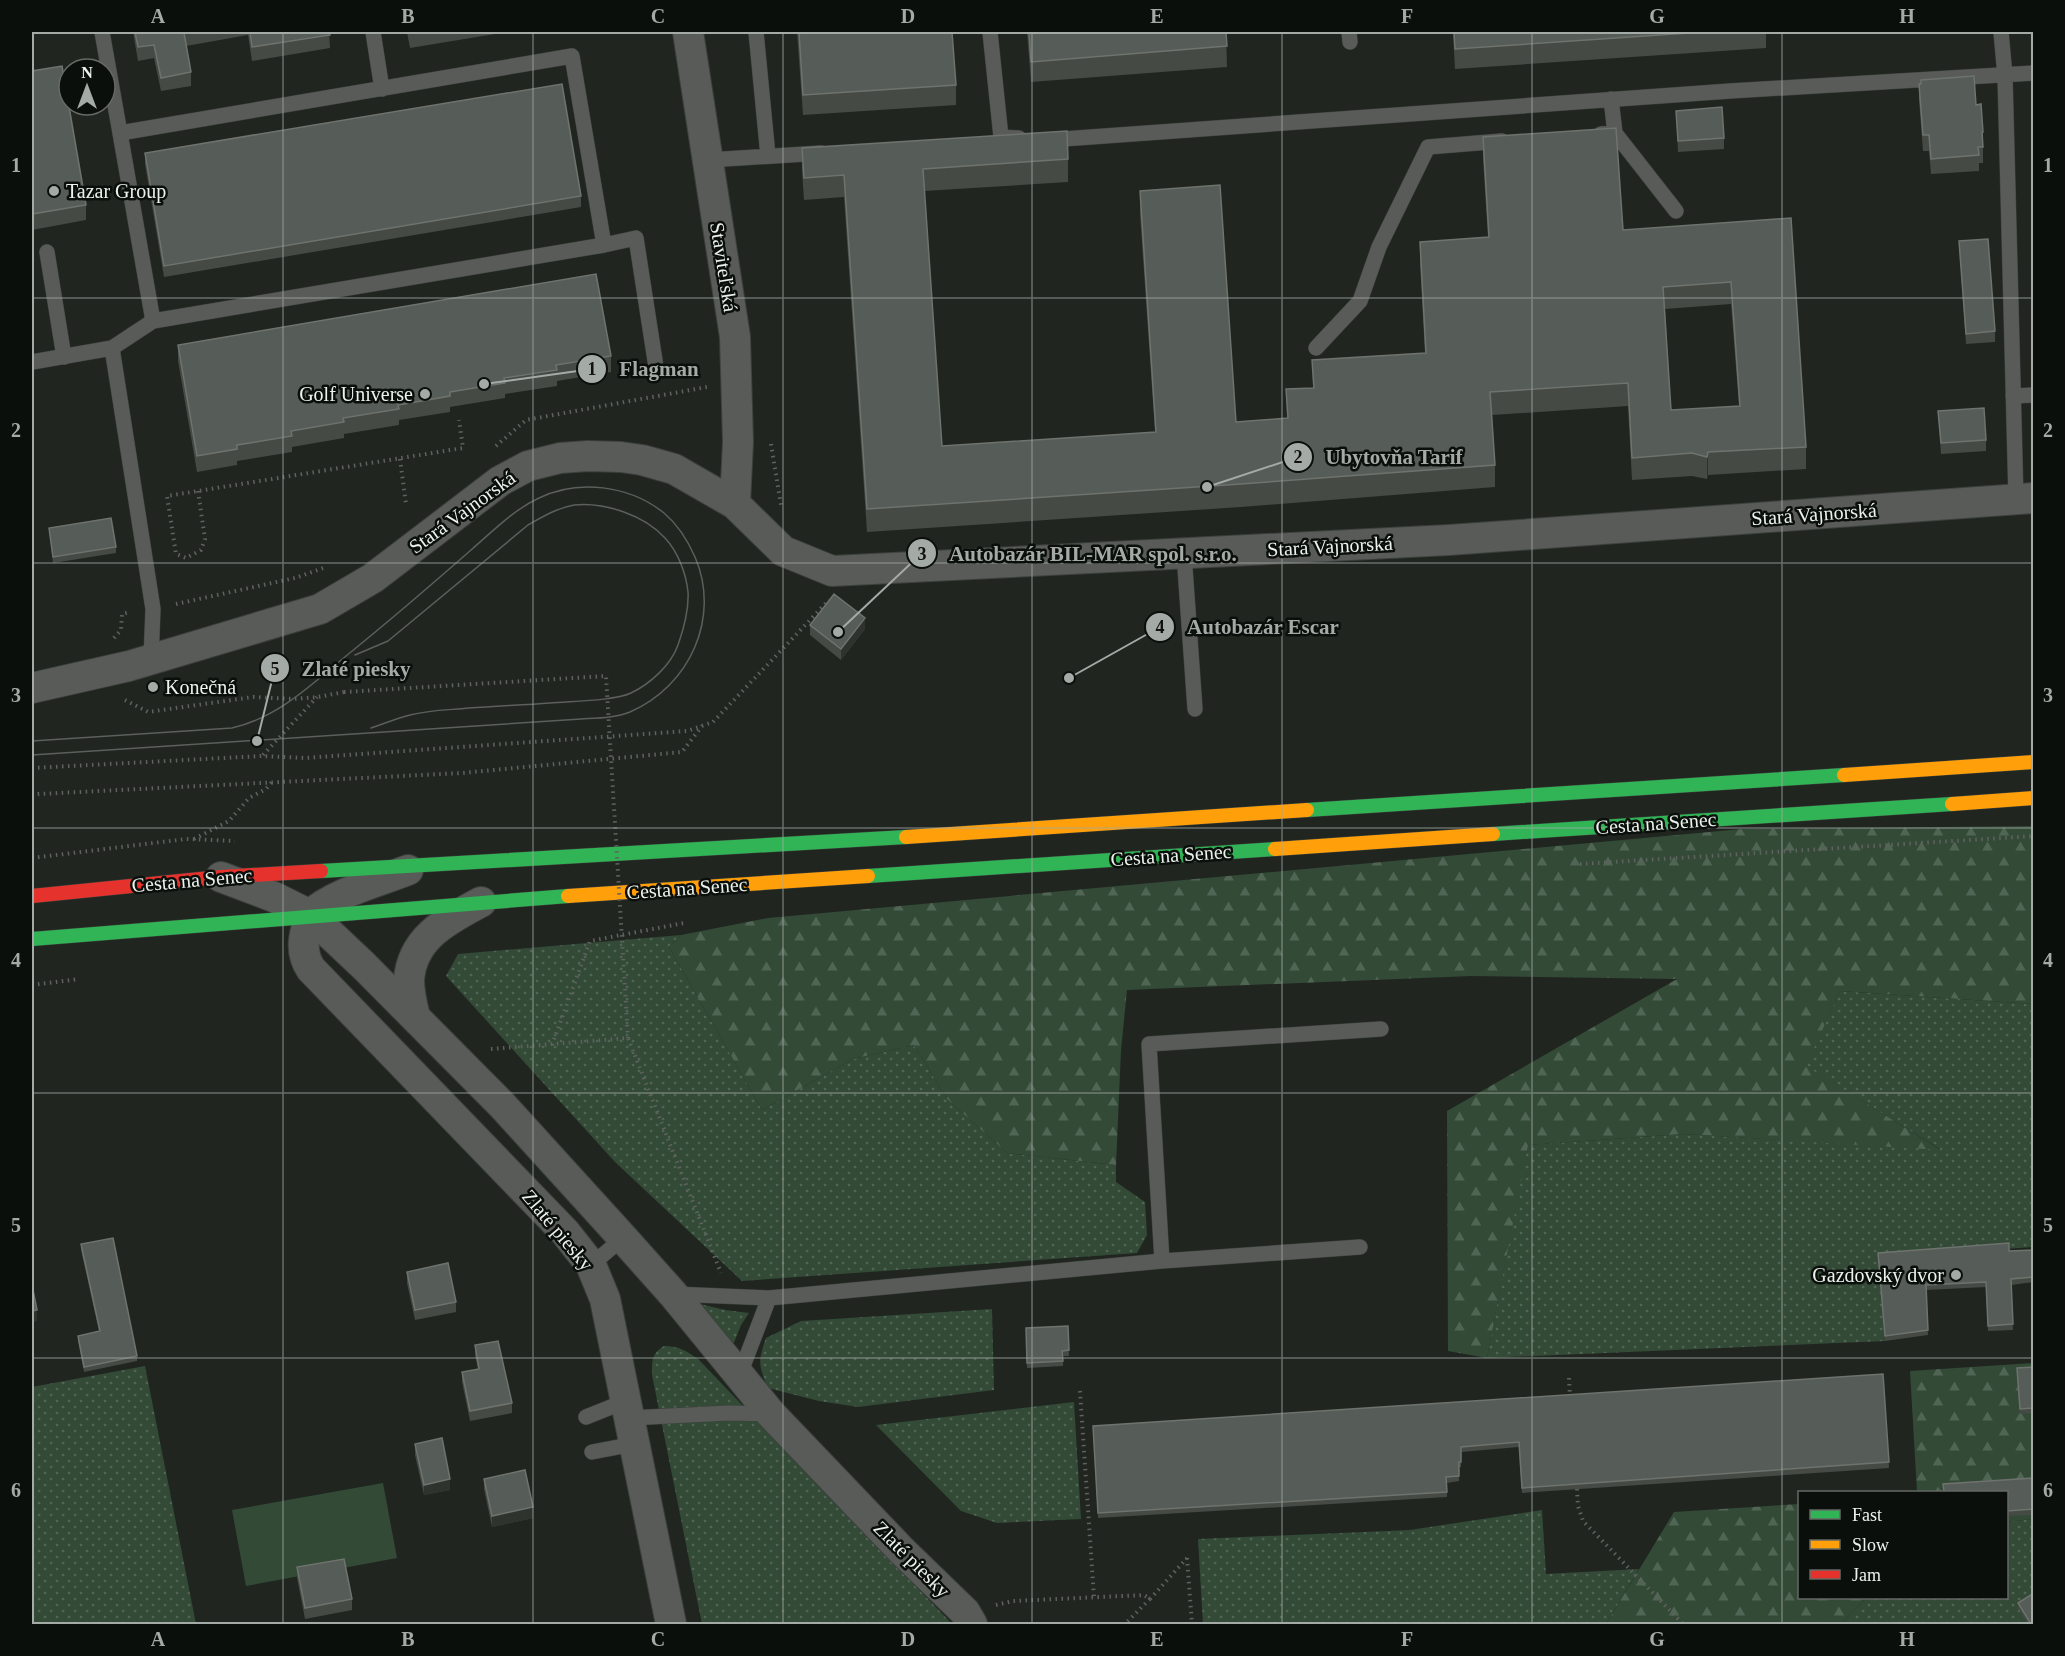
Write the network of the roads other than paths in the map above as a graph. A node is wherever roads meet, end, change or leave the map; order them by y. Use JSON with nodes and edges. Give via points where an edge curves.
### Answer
{"nodes":[{"id":1,"x":102,"y":32,"type":"edge"},
{"id":2,"x":373,"y":32,"type":"edge"},
{"id":3,"x":688,"y":32,"type":"edge"},
{"id":4,"x":756,"y":32,"type":"edge"},
{"id":5,"x":990,"y":32,"type":"edge"},
{"id":6,"x":2001,"y":32,"type":"edge"},
{"id":7,"x":2034,"y":74,"type":"edge"},
{"id":8,"x":2005,"y":76,"type":"junction"},
{"id":9,"x":382,"y":89,"type":"junction"},
{"id":10,"x":1611,"y":99,"type":"junction"},
{"id":11,"x":1615,"y":132,"type":"junction"},
{"id":12,"x":120,"y":133,"type":"junction"},
{"id":13,"x":1592,"y":134,"type":"edge"},
{"id":14,"x":1522,"y":140,"type":"edge"},
{"id":15,"x":837,"y":152,"type":"edge"},
{"id":16,"x":768,"y":156,"type":"junction"},
{"id":17,"x":708,"y":160,"type":"junction"},
{"id":18,"x":1676,"y":212,"type":"dead end"},
{"id":19,"x":604,"y":244,"type":"junction"},
{"id":20,"x":46,"y":252,"type":"dead end"},
{"id":21,"x":153,"y":321,"type":"junction"},
{"id":22,"x":112,"y":348,"type":"junction"},
{"id":23,"x":1316,"y":348,"type":"dead end"},
{"id":24,"x":64,"y":357,"type":"junction"},
{"id":25,"x":32,"y":362,"type":"edge"},
{"id":26,"x":656,"y":367,"type":"dead end"},
{"id":27,"x":2034,"y":395,"type":"edge"},
{"id":28,"x":2013,"y":396,"type":"junction"},
{"id":29,"x":2025,"y":499,"type":"edge"},
{"id":30,"x":735,"y":504,"type":"junction"},
{"id":31,"x":1184,"y":554,"type":"junction"},
{"id":32,"x":152,"y":659,"type":"junction"},
{"id":33,"x":32,"y":688,"type":"edge"},
{"id":34,"x":1195,"y":709,"type":"dead end"},
{"id":35,"x":2034,"y":762,"type":"edge"},
{"id":36,"x":2034,"y":798,"type":"edge"},
{"id":37,"x":425,"y":864,"type":"junction"},
{"id":38,"x":220,"y":877,"type":"junction"},
{"id":39,"x":32,"y":896,"type":"edge"},
{"id":40,"x":481,"y":902,"type":"junction"},
{"id":41,"x":310,"y":915,"type":"junction"},
{"id":42,"x":32,"y":939,"type":"edge"},
{"id":43,"x":415,"y":1017,"type":"junction"},
{"id":44,"x":1381,"y":1029,"type":"dead end"},
{"id":45,"x":623,"y":1238,"type":"junction"},
{"id":46,"x":1360,"y":1247,"type":"dead end"},
{"id":47,"x":1162,"y":1261,"type":"junction"},
{"id":48,"x":591,"y":1265,"type":"junction"},
{"id":49,"x":674,"y":1294,"type":"junction"},
{"id":50,"x":769,"y":1298,"type":"junction"},
{"id":51,"x":740,"y":1374,"type":"junction"},
{"id":52,"x":771,"y":1414,"type":"junction"},
{"id":53,"x":586,"y":1418,"type":"dead end"},
{"id":54,"x":630,"y":1421,"type":"junction"},
{"id":55,"x":592,"y":1452,"type":"dead end"},
{"id":56,"x":968,"y":1618,"type":"edge"},
{"id":57,"x":671,"y":1624,"type":"edge"}],
"edges":[{"from":1,"to":12,"type":"lane"},
{"from":2,"to":9,"type":"lane"},
{"from":3,"to":17,"type":"street","name":"Staviteľská"},
{"from":4,"to":16,"type":"lane"},
{"from":5,"to":10,"type":"lane","via":[[1001,137],[1057,140]]},
{"from":6,"to":8,"type":"lane"},
{"from":7,"to":8,"type":"lane"},
{"from":8,"to":10,"type":"lane"},
{"from":8,"to":28,"type":"lane"},
{"from":9,"to":12,"type":"lane"},
{"from":9,"to":19,"type":"lane","via":[[572,56]]},
{"from":10,"to":11,"type":"lane"},
{"from":11,"to":13,"type":"lane"},
{"from":11,"to":18,"type":"lane"},
{"from":12,"to":21,"type":"lane"},
{"from":14,"to":23,"type":"lane","via":[[1428,147],[1379,247],[1360,301]]},
{"from":15,"to":16,"type":"lane"},
{"from":16,"to":17,"type":"lane"},
{"from":17,"to":30,"type":"street","name":"Staviteľská","via":[[735,338]]},
{"from":19,"to":21,"type":"lane"},
{"from":19,"to":26,"type":"lane","via":[[636,238]]},
{"from":20,"to":24,"type":"lane"},
{"from":21,"to":22,"type":"lane"},
{"from":22,"to":24,"type":"lane"},
{"from":22,"to":32,"type":"lane","via":[[153,609]]},
{"from":24,"to":25,"type":"lane"},
{"from":27,"to":28,"type":"lane"},
{"from":28,"to":29,"type":"lane"},
{"from":29,"to":31,"type":"street","name":"Stará Vajnorská","via":[[1449,540]]},
{"from":30,"to":31,"type":"street","name":"Stará Vajnorská","via":[[783,551],[832,571]]},
{"from":30,"to":32,"type":"street","name":"Stará Vajnorská","via":[[674,469],[642,460],[588,456],[528,466],[500,481],[373,578],[320,609]]},
{"from":31,"to":34,"type":"lane"},
{"from":32,"to":33,"type":"street","name":"Stará Vajnorská"},
{"from":35,"to":37,"type":"main road","name":"Cesta na Senec","via":[[871,839]]},
{"from":36,"to":40,"type":"main road","name":"Cesta na Senec"},
{"from":37,"to":38,"type":"main road","name":"Cesta na Senec"},
{"from":37,"to":41,"type":"street","name":"Cesta na Senec","via":[[339,897]]},
{"from":38,"to":39,"type":"main road","name":"Cesta na Senec"},
{"from":38,"to":41,"type":"street","name":"Zlaté piesky"},
{"from":40,"to":41,"type":"main road","name":"Cesta na Senec"},
{"from":40,"to":43,"type":"street","via":[[430,933],[419,949],[409,980]]},
{"from":41,"to":42,"type":"main road","name":"Cesta na Senec"},
{"from":41,"to":43,"type":"street","name":"Zlaté piesky"},
{"from":41,"to":48,"type":"street","name":"Zlaté piesky","via":[[303,949],[311,969],[565,1232]]},
{"from":43,"to":45,"type":"street","name":"Zlaté piesky","via":[[503,1106]]},
{"from":44,"to":47,"type":"lane","via":[[1149,1044]]},
{"from":45,"to":48,"type":"lane"},
{"from":45,"to":49,"type":"street","name":"Zlaté piesky"},
{"from":46,"to":47,"type":"lane"},
{"from":47,"to":50,"type":"lane"},
{"from":48,"to":54,"type":"street","name":"Zlaté piesky","via":[[605,1299]]},
{"from":49,"to":50,"type":"lane"},
{"from":49,"to":51,"type":"street","name":"Zlaté piesky"},
{"from":50,"to":51,"type":"lane"},
{"from":51,"to":52,"type":"street","name":"Zlaté piesky"},
{"from":52,"to":54,"type":"lane","via":[[729,1413]]},
{"from":52,"to":56,"type":"street","name":"Zlaté piesky"},
{"from":53,"to":54,"type":"lane"},
{"from":54,"to":55,"type":"lane"},
{"from":54,"to":57,"type":"street","name":"Zlaté piesky"}]}
